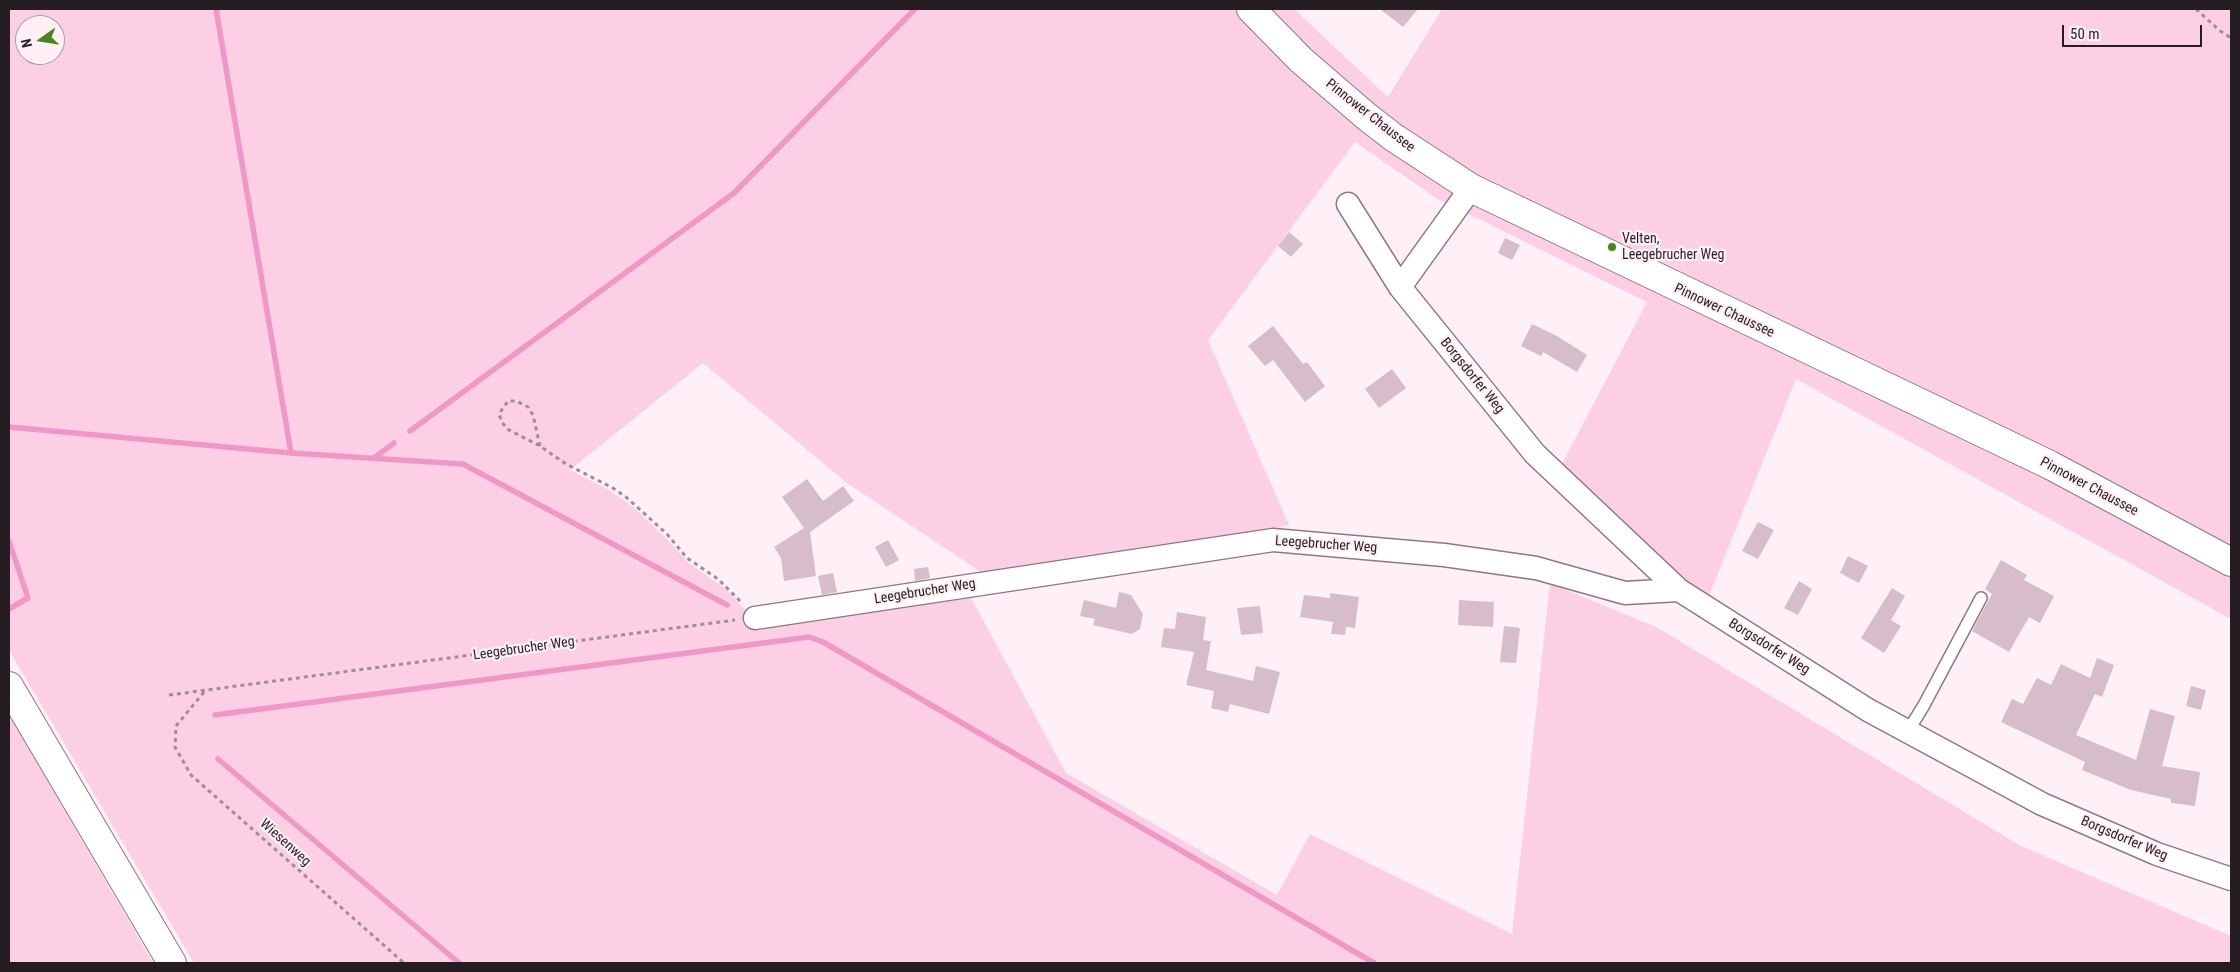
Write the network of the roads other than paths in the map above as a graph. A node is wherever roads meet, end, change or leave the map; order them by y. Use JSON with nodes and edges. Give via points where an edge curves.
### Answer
{"nodes":[{"id":1,"x":1251,"y":9,"type":"edge"},
{"id":2,"x":1471,"y":188,"type":"junction"},
{"id":3,"x":1348,"y":204,"type":"dead end"},
{"id":4,"x":1400,"y":287,"type":"junction"},
{"id":5,"x":2231,"y":562,"type":"edge"},
{"id":6,"x":1679,"y":590,"type":"junction"},
{"id":7,"x":1981,"y":598,"type":"dead end"},
{"id":8,"x":755,"y":618,"type":"road end"},
{"id":9,"x":9,"y":686,"type":"edge"},
{"id":10,"x":1908,"y":731,"type":"junction"},
{"id":11,"x":2231,"y":879,"type":"edge"},
{"id":12,"x":172,"y":963,"type":"edge"}],
"edges":[{"from":1,"to":2,"type":"main road","name":"Pinnower Chaussee","via":[[1301,60],[1366,116]]},
{"from":2,"to":4,"type":"street"},
{"from":2,"to":5,"type":"main road","name":"Pinnower Chaussee","via":[[2050,466]]},
{"from":3,"to":4,"type":"street","name":"Borgsdorfer Weg"},
{"from":4,"to":6,"type":"street","name":"Borgsdorfer Weg","via":[[1535,454]]},
{"from":6,"to":8,"type":"street","name":"Leegebrucher Weg","via":[[1625,593],[1536,568],[1444,555],[1273,540]]},
{"from":6,"to":10,"type":"street","name":"Borgsdorfer Weg","via":[[1868,710]]},
{"from":7,"to":10,"type":"lane"},
{"from":9,"to":12,"type":"main road"},
{"from":10,"to":11,"type":"street","name":"Borgsdorfer Weg","via":[[2042,804],[2157,854]]}]}
